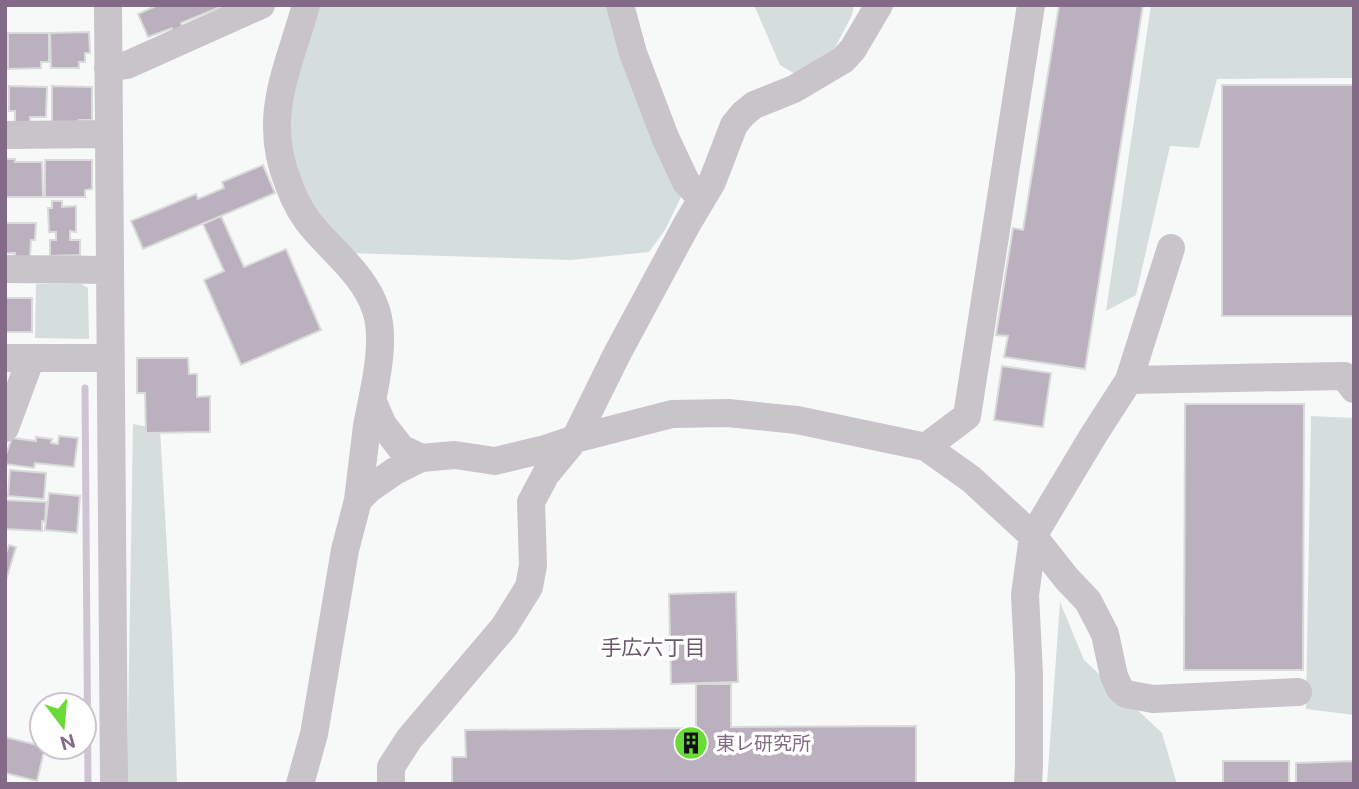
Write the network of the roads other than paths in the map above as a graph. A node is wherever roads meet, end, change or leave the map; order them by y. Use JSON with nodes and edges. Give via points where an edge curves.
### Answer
{"nodes":[{"id":1,"x":108,"y":5,"type":"edge"},
{"id":2,"x":261,"y":5,"type":"edge"},
{"id":3,"x":306,"y":5,"type":"edge"},
{"id":4,"x":621,"y":5,"type":"edge"},
{"id":5,"x":879,"y":5,"type":"edge"},
{"id":6,"x":1031,"y":5,"type":"edge"},
{"id":7,"x":108,"y":68,"type":"junction"},
{"id":8,"x":108,"y":134,"type":"junction"},
{"id":9,"x":5,"y":135,"type":"edge"},
{"id":10,"x":702,"y":199,"type":"junction"},
{"id":11,"x":1171,"y":248,"type":"dead end"},
{"id":12,"x":5,"y":269,"type":"edge"},
{"id":13,"x":110,"y":270,"type":"junction"},
{"id":14,"x":18,"y":358,"type":"edge"},
{"id":15,"x":110,"y":358,"type":"junction"},
{"id":16,"x":1129,"y":380,"type":"junction"},
{"id":17,"x":1354,"y":390,"type":"edge"},
{"id":18,"x":373,"y":402,"type":"junction"},
{"id":19,"x":5,"y":428,"type":"edge"},
{"id":20,"x":575,"y":439,"type":"junction"},
{"id":21,"x":926,"y":447,"type":"junction"},
{"id":22,"x":421,"y":458,"type":"junction"},
{"id":23,"x":495,"y":461,"type":"junction"},
{"id":24,"x":358,"y":500,"type":"junction"},
{"id":25,"x":531,"y":502,"type":"junction"},
{"id":26,"x":1033,"y":536,"type":"junction"},
{"id":27,"x":1298,"y":692,"type":"dead end"},
{"id":28,"x":114,"y":784,"type":"edge"},
{"id":29,"x":300,"y":784,"type":"edge"},
{"id":30,"x":391,"y":784,"type":"edge"},
{"id":31,"x":1028,"y":784,"type":"edge"}],
"edges":[{"from":1,"to":7,"type":"street"},
{"from":2,"to":7,"type":"street","via":[[127,65]]},
{"from":3,"to":18,"type":"street","via":[[278,104],[279,155],[306,219],[354,271],[377,313],[379,350]]},
{"from":4,"to":10,"type":"street","via":[[633,53],[665,137],[686,182]]},
{"from":5,"to":10,"type":"street","via":[[843,60],[743,114]]},
{"from":6,"to":21,"type":"street","via":[[967,416]]},
{"from":7,"to":8,"type":"street"},
{"from":8,"to":9,"type":"street"},
{"from":8,"to":13,"type":"street"},
{"from":10,"to":20,"type":"street"},
{"from":11,"to":16,"type":"street"},
{"from":12,"to":13,"type":"street"},
{"from":13,"to":15,"type":"street"},
{"from":14,"to":15,"type":"street"},
{"from":14,"to":19,"type":"street"},
{"from":15,"to":28,"type":"street"},
{"from":16,"to":17,"type":"street","via":[[1344,376]]},
{"from":16,"to":26,"type":"street"},
{"from":18,"to":22,"type":"street","via":[[401,448]]},
{"from":18,"to":24,"type":"street"},
{"from":20,"to":21,"type":"street","via":[[672,414],[728,413],[797,420]]},
{"from":20,"to":23,"type":"street"},
{"from":20,"to":25,"type":"street","via":[[546,474]]},
{"from":21,"to":26,"type":"street","via":[[971,478]]},
{"from":22,"to":23,"type":"street","via":[[455,455]]},
{"from":22,"to":24,"type":"street","via":[[395,471]]},
{"from":23,"to":25,"type":"street","via":[[525,487]]},
{"from":24,"to":29,"type":"street","via":[[345,550],[314,734]]},
{"from":25,"to":30,"type":"street","via":[[529,587],[504,627],[409,739],[391,767]]},
{"from":26,"to":27,"type":"street","via":[[1088,601],[1105,634],[1117,682],[1126,694],[1153,699]]},
{"from":26,"to":31,"type":"street","via":[[1025,595]]}]}
